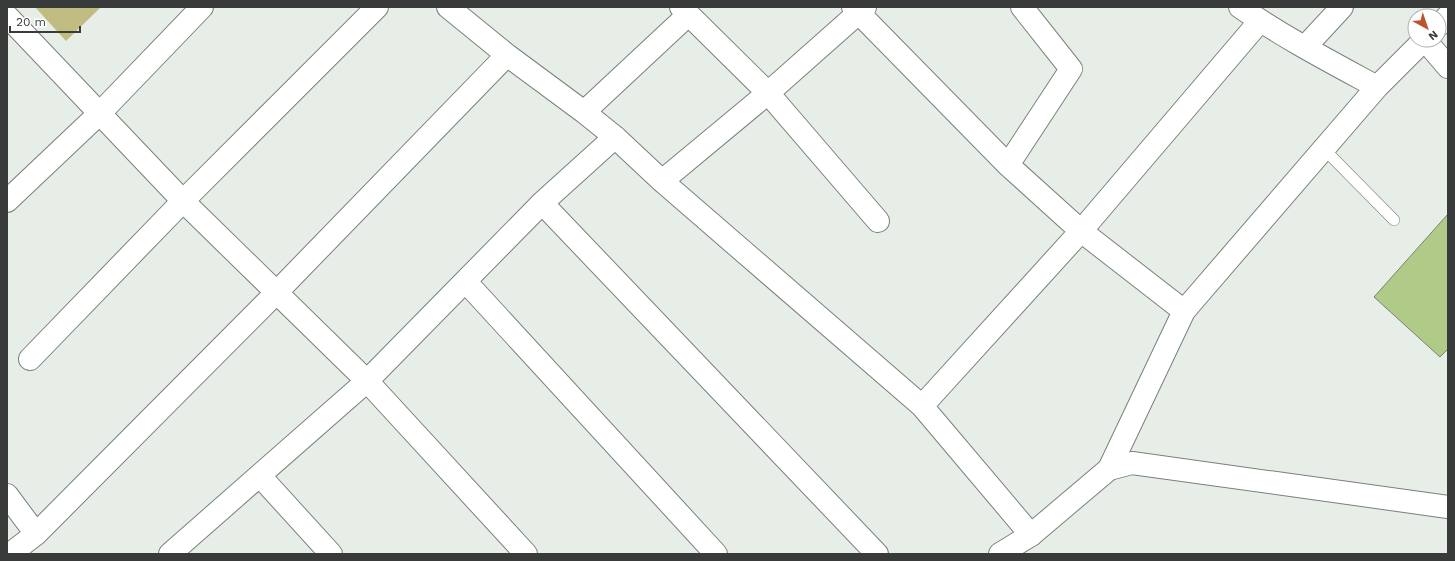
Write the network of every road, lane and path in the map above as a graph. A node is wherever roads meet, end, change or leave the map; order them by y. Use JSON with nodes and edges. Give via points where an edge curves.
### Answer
{"nodes":[{"id":1,"x":202,"y":7,"type":"edge"},
{"id":2,"x":377,"y":7,"type":"edge"},
{"id":3,"x":448,"y":7,"type":"edge"},
{"id":4,"x":1022,"y":7,"type":"edge"},
{"id":5,"x":1240,"y":7,"type":"edge"},
{"id":6,"x":1342,"y":7,"type":"edge"},
{"id":7,"x":859,"y":9,"type":"edge"},
{"id":8,"x":684,"y":11,"type":"edge"},
{"id":9,"x":7,"y":16,"type":"edge"},
{"id":10,"x":1260,"y":21,"type":"junction"},
{"id":11,"x":1305,"y":48,"type":"junction"},
{"id":12,"x":1417,"y":48,"type":"edge"},
{"id":13,"x":1432,"y":48,"type":"edge"},
{"id":14,"x":507,"y":54,"type":"junction"},
{"id":15,"x":1448,"y":67,"type":"edge"},
{"id":16,"x":1377,"y":87,"type":"junction"},
{"id":17,"x":768,"y":93,"type":"junction"},
{"id":18,"x":584,"y":112,"type":"junction"},
{"id":19,"x":100,"y":113,"type":"junction"},
{"id":20,"x":615,"y":138,"type":"junction"},
{"id":21,"x":1324,"y":149,"type":"junction"},
{"id":22,"x":1008,"y":165,"type":"junction"},
{"id":23,"x":662,"y":181,"type":"junction"},
{"id":24,"x":7,"y":201,"type":"edge"},
{"id":25,"x":183,"y":201,"type":"junction"},
{"id":26,"x":542,"y":203,"type":"junction"},
{"id":27,"x":1394,"y":220,"type":"dead end"},
{"id":28,"x":878,"y":221,"type":"dead end"},
{"id":29,"x":1081,"y":230,"type":"junction"},
{"id":30,"x":466,"y":282,"type":"junction"},
{"id":31,"x":276,"y":292,"type":"junction"},
{"id":32,"x":1184,"y":311,"type":"junction"},
{"id":33,"x":30,"y":359,"type":"dead end"},
{"id":34,"x":367,"y":381,"type":"junction"},
{"id":35,"x":922,"y":406,"type":"junction"},
{"id":36,"x":1109,"y":469,"type":"junction"},
{"id":37,"x":260,"y":476,"type":"junction"},
{"id":38,"x":7,"y":495,"type":"edge"},
{"id":39,"x":1448,"y":507,"type":"edge"},
{"id":40,"x":36,"y":534,"type":"junction"},
{"id":41,"x":1031,"y":535,"type":"junction"},
{"id":42,"x":10,"y":554,"type":"edge"},
{"id":43,"x":170,"y":554,"type":"edge"},
{"id":44,"x":331,"y":554,"type":"edge"},
{"id":45,"x":526,"y":554,"type":"edge"},
{"id":46,"x":716,"y":554,"type":"edge"},
{"id":47,"x":877,"y":554,"type":"edge"},
{"id":48,"x":1000,"y":554,"type":"edge"}],
"edges":[{"from":1,"to":19,"type":"street"},
{"from":2,"to":25,"type":"street"},
{"from":3,"to":14,"type":"street"},
{"from":4,"to":22,"type":"street","via":[[1071,69]]},
{"from":5,"to":10,"type":"street"},
{"from":6,"to":11,"type":"street"},
{"from":7,"to":17,"type":"street"},
{"from":7,"to":22,"type":"street"},
{"from":8,"to":17,"type":"street"},
{"from":8,"to":18,"type":"street"},
{"from":9,"to":19,"type":"street"},
{"from":10,"to":11,"type":"street"},
{"from":10,"to":29,"type":"street"},
{"from":11,"to":16,"type":"street"},
{"from":12,"to":16,"type":"street"},
{"from":13,"to":15,"type":"street"},
{"from":14,"to":18,"type":"street"},
{"from":14,"to":31,"type":"street"},
{"from":16,"to":21,"type":"street"},
{"from":17,"to":23,"type":"street"},
{"from":17,"to":28,"type":"street"},
{"from":18,"to":20,"type":"street"},
{"from":19,"to":24,"type":"street"},
{"from":19,"to":25,"type":"street"},
{"from":20,"to":23,"type":"street"},
{"from":20,"to":26,"type":"street"},
{"from":21,"to":27,"type":"lane"},
{"from":21,"to":32,"type":"street"},
{"from":22,"to":29,"type":"street"},
{"from":23,"to":35,"type":"street"},
{"from":25,"to":31,"type":"street"},
{"from":25,"to":33,"type":"street"},
{"from":26,"to":30,"type":"street"},
{"from":26,"to":47,"type":"street"},
{"from":29,"to":32,"type":"street"},
{"from":29,"to":35,"type":"street"},
{"from":30,"to":34,"type":"street"},
{"from":30,"to":46,"type":"street"},
{"from":31,"to":34,"type":"street"},
{"from":31,"to":40,"type":"street"},
{"from":32,"to":36,"type":"street"},
{"from":34,"to":37,"type":"street"},
{"from":34,"to":45,"type":"street"},
{"from":35,"to":41,"type":"street"},
{"from":36,"to":39,"type":"street","via":[[1132,463]]},
{"from":36,"to":41,"type":"street"},
{"from":37,"to":43,"type":"street"},
{"from":37,"to":44,"type":"street"},
{"from":38,"to":40,"type":"street"},
{"from":40,"to":42,"type":"street"},
{"from":41,"to":48,"type":"street"}]}
